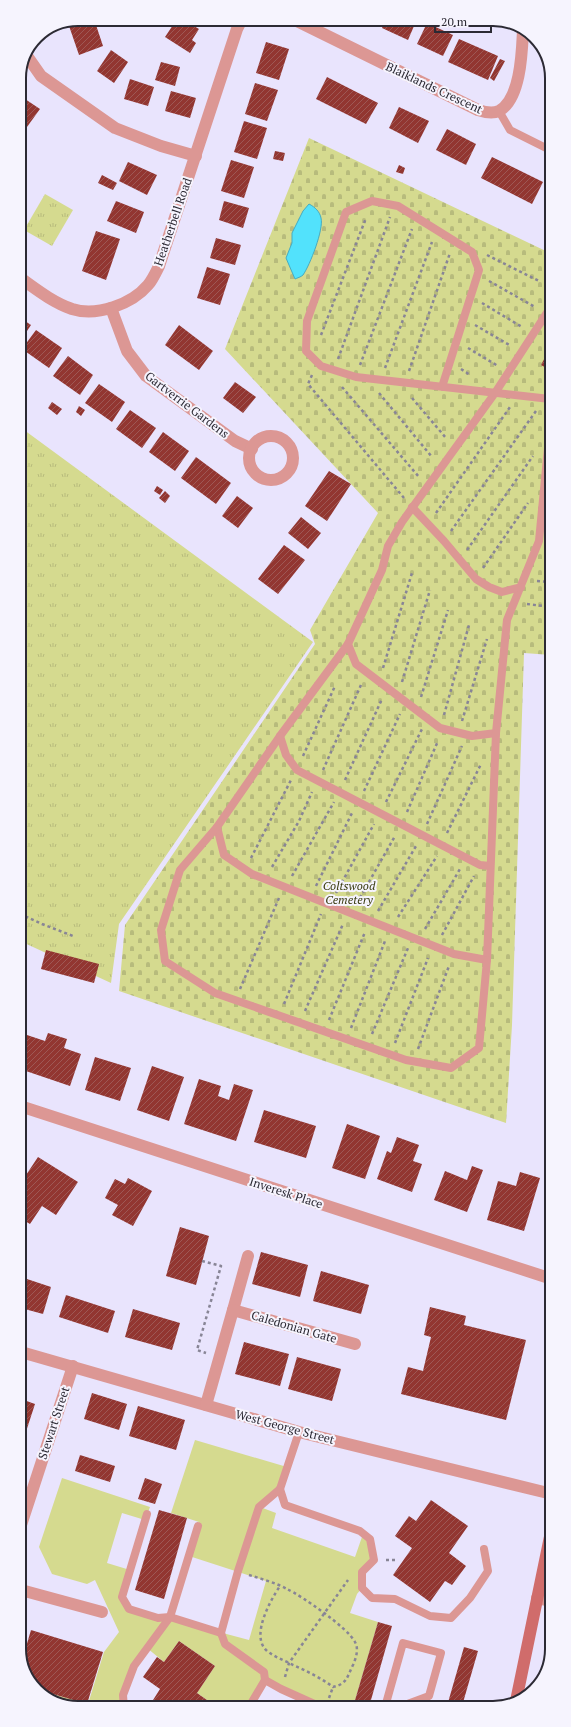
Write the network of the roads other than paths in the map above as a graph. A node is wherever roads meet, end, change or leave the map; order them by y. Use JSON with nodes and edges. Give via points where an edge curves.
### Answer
{"nodes":[{"id":1,"x":238,"y":26,"type":"edge"},
{"id":2,"x":306,"y":26,"type":"edge"},
{"id":3,"x":523,"y":36,"type":"edge"},
{"id":4,"x":30,"y":59,"type":"edge"},
{"id":5,"x":499,"y":111,"type":"junction"},
{"id":6,"x":545,"y":148,"type":"edge"},
{"id":7,"x":196,"y":156,"type":"junction"},
{"id":8,"x":26,"y":281,"type":"edge"},
{"id":9,"x":111,"y":308,"type":"junction"},
{"id":10,"x":545,"y":315,"type":"edge"},
{"id":11,"x":442,"y":387,"type":"junction"},
{"id":12,"x":495,"y":393,"type":"junction"},
{"id":13,"x":545,"y":399,"type":"edge"},
{"id":14,"x":252,"y":449,"type":"dead end"},
{"id":15,"x":545,"y":478,"type":"edge"},
{"id":16,"x":412,"y":507,"type":"junction"},
{"id":17,"x":521,"y":588,"type":"junction"},
{"id":18,"x":348,"y":644,"type":"junction"},
{"id":19,"x":496,"y":733,"type":"junction"},
{"id":20,"x":280,"y":736,"type":"junction"},
{"id":21,"x":217,"y":827,"type":"junction"},
{"id":22,"x":490,"y":866,"type":"junction"},
{"id":23,"x":487,"y":960,"type":"junction"},
{"id":24,"x":26,"y":1108,"type":"edge"},
{"id":25,"x":248,"y":1256,"type":"dead end"},
{"id":26,"x":545,"y":1277,"type":"edge"},
{"id":27,"x":233,"y":1310,"type":"junction"},
{"id":28,"x":355,"y":1344,"type":"dead end"},
{"id":29,"x":26,"y":1353,"type":"edge"},
{"id":30,"x":73,"y":1366,"type":"junction"},
{"id":31,"x":206,"y":1405,"type":"junction"},
{"id":32,"x":299,"y":1432,"type":"junction"},
{"id":33,"x":280,"y":1489,"type":"junction"},
{"id":34,"x":545,"y":1492,"type":"edge"},
{"id":35,"x":26,"y":1510,"type":"edge"},
{"id":36,"x":146,"y":1514,"type":"dead end"},
{"id":37,"x":198,"y":1526,"type":"dead end"},
{"id":38,"x":484,"y":1549,"type":"dead end"},
{"id":39,"x":545,"y":1560,"type":"edge"},
{"id":40,"x":26,"y":1591,"type":"edge"},
{"id":41,"x":537,"y":1598,"type":"junction"},
{"id":42,"x":545,"y":1600,"type":"edge"},
{"id":43,"x":102,"y":1612,"type":"dead end"},
{"id":44,"x":170,"y":1617,"type":"junction"},
{"id":45,"x":220,"y":1633,"type":"junction"},
{"id":46,"x":265,"y":1680,"type":"junction"},
{"id":47,"x":517,"y":1695,"type":"edge"},
{"id":48,"x":123,"y":1701,"type":"edge"},
{"id":49,"x":253,"y":1701,"type":"edge"},
{"id":50,"x":308,"y":1701,"type":"edge"},
{"id":51,"x":387,"y":1701,"type":"edge"},
{"id":52,"x":416,"y":1701,"type":"edge"}],
"edges":[{"from":1,"to":7,"type":"street","name":"Heatherbell Road"},
{"from":2,"to":5,"type":"street","name":"Blaiklands Crescent","via":[[478,110],[488,113]]},
{"from":3,"to":5,"type":"street","name":"Blaiklands Crescent","via":[[522,58],[516,83],[510,100]]},
{"from":4,"to":7,"type":"street","via":[[41,76],[115,128]]},
{"from":5,"to":6,"type":"lane","via":[[510,130]]},
{"from":7,"to":9,"type":"street","name":"Heatherbell Road","via":[[159,266],[149,284],[136,297]]},
{"from":8,"to":9,"type":"street","name":"Heatherbell Road","via":[[54,301],[74,309],[91,311]]},
{"from":9,"to":14,"type":"street","name":"Gartverrie Gardens","via":[[127,351],[146,376],[235,441]]},
{"from":10,"to":12,"type":"lane"},
{"from":11,"to":11,"type":"lane","via":[[479,270],[472,252],[398,206],[372,201],[346,212],[307,321],[306,351],[321,366],[356,377]]},
{"from":11,"to":12,"type":"lane"},
{"from":12,"to":13,"type":"lane"},
{"from":12,"to":16,"type":"lane"},
{"from":15,"to":17,"type":"lane","via":[[539,541]]},
{"from":16,"to":17,"type":"lane","via":[[476,579],[502,592]]},
{"from":16,"to":18,"type":"lane","via":[[388,546],[382,570]]},
{"from":17,"to":19,"type":"lane","via":[[507,620]]},
{"from":18,"to":19,"type":"lane","via":[[356,664],[440,728],[472,736]]},
{"from":18,"to":20,"type":"lane"},
{"from":19,"to":22,"type":"lane"},
{"from":20,"to":21,"type":"lane"},
{"from":20,"to":22,"type":"lane","via":[[286,755],[296,770],[480,865]]},
{"from":21,"to":23,"type":"lane","via":[[224,855],[252,874],[454,954]]},
{"from":21,"to":23,"type":"lane","via":[[180,870],[161,930],[165,961],[215,993],[390,1055],[451,1068],[479,1048]]},
{"from":22,"to":23,"type":"lane"},
{"from":24,"to":26,"type":"street","name":"Inveresk Place"},
{"from":25,"to":27,"type":"street"},
{"from":27,"to":28,"type":"street","name":"Caledonian Gate"},
{"from":27,"to":31,"type":"street"},
{"from":29,"to":30,"type":"street","name":"West George Street"},
{"from":30,"to":31,"type":"street","name":"West George Street"},
{"from":30,"to":35,"type":"street","name":"Stewart Street"},
{"from":31,"to":32,"type":"street","name":"West George Street"},
{"from":32,"to":33,"type":"lane"},
{"from":32,"to":34,"type":"street","name":"West George Street"},
{"from":33,"to":38,"type":"lane","via":[[285,1505],[360,1531],[370,1540],[374,1560],[362,1572],[362,1588],[372,1598],[395,1599],[430,1616],[451,1618],[470,1598],[488,1571]]},
{"from":33,"to":45,"type":"lane","via":[[259,1507]]},
{"from":36,"to":44,"type":"lane","via":[[122,1596],[129,1608],[158,1618]]},
{"from":37,"to":44,"type":"lane"},
{"from":39,"to":41,"type":"main road"},
{"from":40,"to":43,"type":"street"},
{"from":41,"to":42,"type":"street"},
{"from":41,"to":47,"type":"main road"},
{"from":44,"to":45,"type":"lane"},
{"from":44,"to":48,"type":"lane","via":[[134,1666],[123,1695]]},
{"from":45,"to":46,"type":"lane","via":[[225,1644],[264,1672]]},
{"from":46,"to":49,"type":"lane"},
{"from":46,"to":50,"type":"lane"},
{"from":51,"to":52,"type":"lane","via":[[403,1643],[441,1654],[429,1696]]}]}
